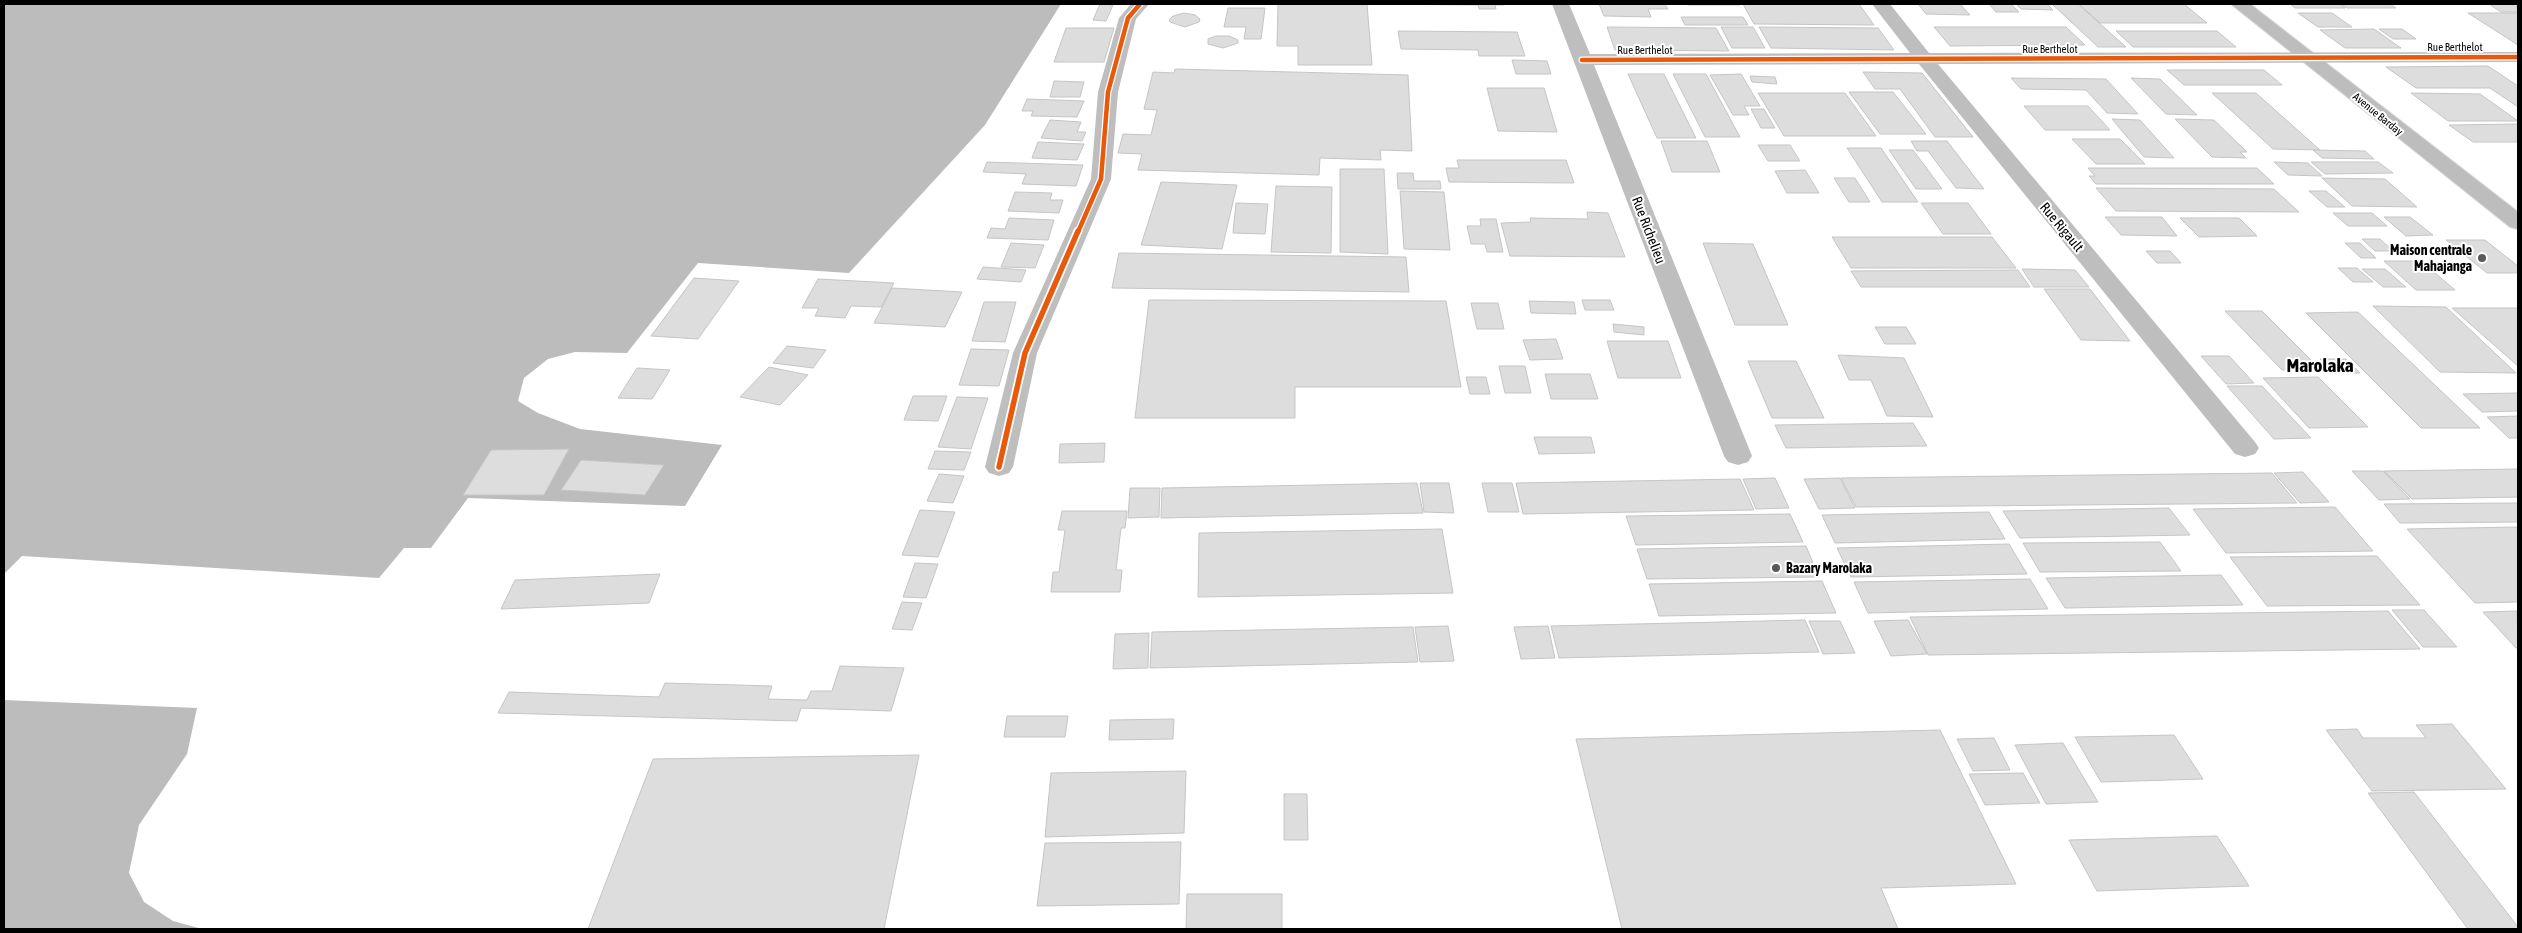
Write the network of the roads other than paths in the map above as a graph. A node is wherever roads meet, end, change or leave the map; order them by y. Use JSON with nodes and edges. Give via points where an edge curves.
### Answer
{"nodes":[{"id":1,"x":1140,"y":4,"type":"edge"},
{"id":2,"x":1561,"y":4,"type":"edge"},
{"id":3,"x":1881,"y":4,"type":"edge"},
{"id":4,"x":2240,"y":4,"type":"edge"},
{"id":5,"x":2518,"y":57,"type":"edge"},
{"id":6,"x":2308,"y":58,"type":"junction"},
{"id":7,"x":1924,"y":59,"type":"junction"},
{"id":8,"x":1582,"y":60,"type":"junction"},
{"id":9,"x":2518,"y":222,"type":"edge"},
{"id":10,"x":2245,"y":448,"type":"dead end"},
{"id":11,"x":1738,"y":456,"type":"dead end"},
{"id":12,"x":999,"y":467,"type":"dead end"}],
"edges":[{"from":1,"to":12,"type":"street","via":[[1128,18],[1108,92],[1101,179],[1025,353]]},
{"from":2,"to":8,"type":"street","name":"Rue Richelieu"},
{"from":3,"to":7,"type":"street","name":"Rue Rigault"},
{"from":4,"to":6,"type":"main road","name":"Avenue Barday"},
{"from":5,"to":6,"type":"street","name":"Rue Berthelot"},
{"from":6,"to":7,"type":"street","name":"Rue Berthelot"},
{"from":6,"to":9,"type":"main road","name":"Avenue Barday"},
{"from":7,"to":8,"type":"street","name":"Rue Berthelot"},
{"from":7,"to":10,"type":"street","name":"Rue Rigault"},
{"from":8,"to":11,"type":"street","name":"Rue Richelieu"}]}
